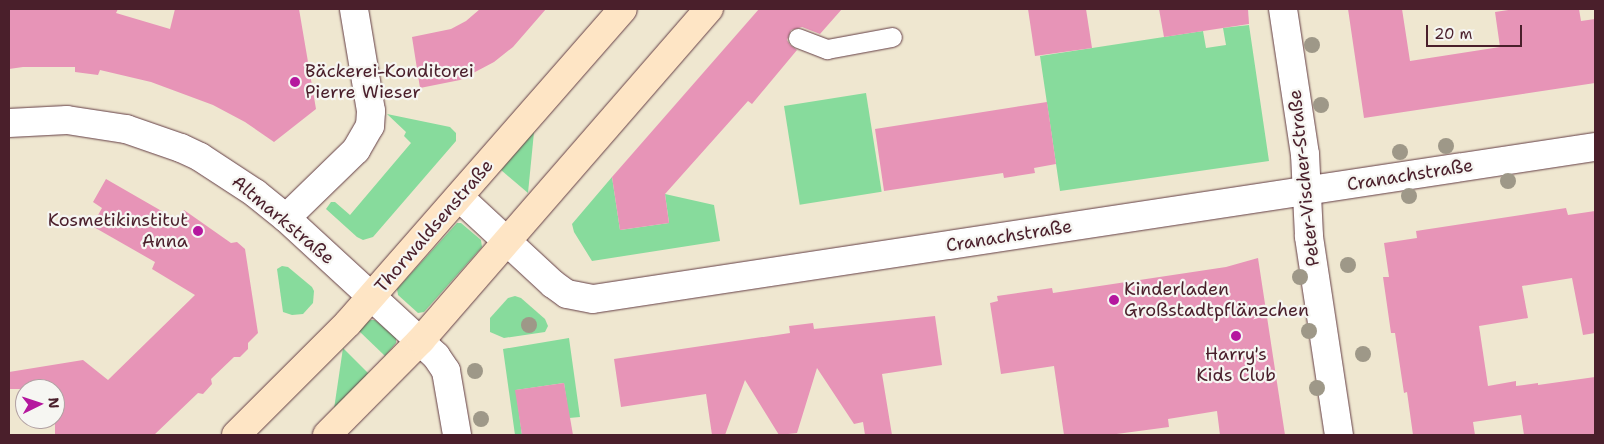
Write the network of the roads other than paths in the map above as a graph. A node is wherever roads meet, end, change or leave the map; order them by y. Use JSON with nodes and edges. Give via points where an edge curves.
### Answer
{"nodes":[{"id":1,"x":354,"y":9,"type":"edge"},
{"id":2,"x":623,"y":9,"type":"edge"},
{"id":3,"x":709,"y":9,"type":"edge"},
{"id":4,"x":1283,"y":9,"type":"edge"},
{"id":5,"x":892,"y":37,"type":"dead end"},
{"id":6,"x":798,"y":38,"type":"dead end"},
{"id":7,"x":9,"y":123,"type":"edge"},
{"id":8,"x":1595,"y":147,"type":"edge"},
{"id":9,"x":1306,"y":190,"type":"junction"},
{"id":10,"x":459,"y":197,"type":"junction"},
{"id":11,"x":286,"y":218,"type":"junction"},
{"id":12,"x":507,"y":241,"type":"junction"},
{"id":13,"x":372,"y":296,"type":"junction"},
{"id":14,"x":421,"y":340,"type":"junction"},
{"id":15,"x":236,"y":435,"type":"edge"},
{"id":16,"x":327,"y":435,"type":"edge"},
{"id":17,"x":457,"y":435,"type":"edge"},
{"id":18,"x":1339,"y":435,"type":"edge"}],
"edges":[{"from":1,"to":11,"type":"street","via":[[370,126],[356,150]]},
{"from":2,"to":10,"type":"main road","name":"Thorwaldsenstraße"},
{"from":3,"to":12,"type":"main road"},
{"from":4,"to":9,"type":"street","name":"Peter-Vischer-Straße","via":[[1305,154]]},
{"from":5,"to":6,"type":"lane","via":[[827,48]]},
{"from":7,"to":11,"type":"street","name":"Altmarkstraße","via":[[67,120],[126,129],[154,138],[218,168]]},
{"from":8,"to":9,"type":"street","name":"Cranachstraße"},
{"from":9,"to":12,"type":"street","name":"Cranachstraße","via":[[593,299],[567,294]]},
{"from":9,"to":18,"type":"street","name":"Peter-Vischer-Straße","via":[[1309,237]]},
{"from":10,"to":12,"type":"street","name":"Cranachstraße"},
{"from":10,"to":13,"type":"main road","name":"Thorwaldsenstraße"},
{"from":11,"to":13,"type":"street","name":"Altmarkstraße"},
{"from":12,"to":14,"type":"main road"},
{"from":13,"to":14,"type":"street","name":"Altmarkstraße"},
{"from":13,"to":15,"type":"main road","name":"Thorwaldsenstraße"},
{"from":14,"to":16,"type":"main road"},
{"from":14,"to":17,"type":"street","name":"Altmarkstraße","via":[[446,371]]}]}
